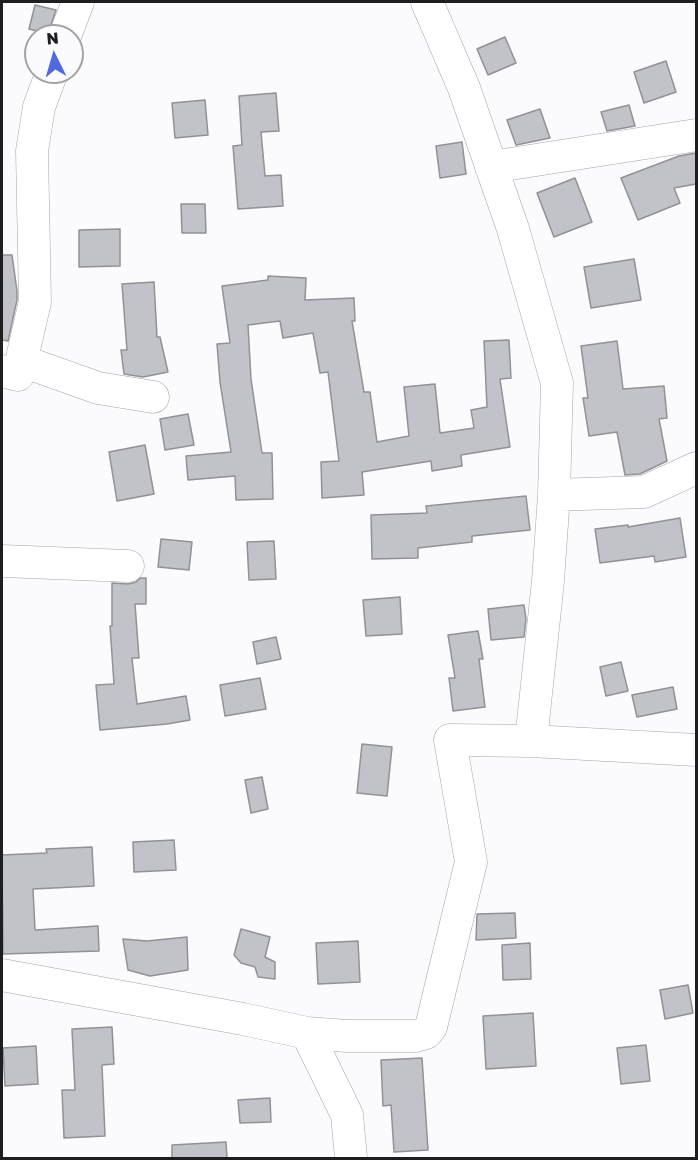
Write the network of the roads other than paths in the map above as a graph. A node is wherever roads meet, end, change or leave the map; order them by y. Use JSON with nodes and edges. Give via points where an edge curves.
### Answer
{"nodes":[{"id":1,"x":78,"y":2,"type":"edge"},
{"id":2,"x":427,"y":2,"type":"edge"},
{"id":3,"x":70,"y":24,"type":"edge"},
{"id":4,"x":48,"y":84,"type":"edge"},
{"id":5,"x":696,"y":135,"type":"edge"},
{"id":6,"x":491,"y":167,"type":"junction"},
{"id":7,"x":12,"y":366,"type":"edge"},
{"id":8,"x":153,"y":397,"type":"dead end"},
{"id":9,"x":696,"y":468,"type":"edge"},
{"id":10,"x":554,"y":495,"type":"junction"},
{"id":11,"x":2,"y":561,"type":"edge"},
{"id":12,"x":128,"y":566,"type":"dead end"},
{"id":13,"x":531,"y":741,"type":"junction"},
{"id":14,"x":696,"y":750,"type":"edge"},
{"id":15,"x":2,"y":975,"type":"edge"},
{"id":16,"x":307,"y":1033,"type":"junction"},
{"id":17,"x":351,"y":1158,"type":"edge"}],
"edges":[{"from":1,"to":3,"type":"street"},
{"from":2,"to":6,"type":"street","via":[[464,88]]},
{"from":4,"to":7,"type":"street","via":[[39,107],[32,151],[35,302]]},
{"from":5,"to":6,"type":"street"},
{"from":6,"to":10,"type":"street","via":[[557,383]]},
{"from":7,"to":8,"type":"street","via":[[98,388]]},
{"from":9,"to":10,"type":"street","via":[[644,492]]},
{"from":10,"to":13,"type":"street"},
{"from":11,"to":12,"type":"street"},
{"from":13,"to":14,"type":"street"},
{"from":13,"to":16,"type":"street","via":[[450,740],[471,862],[431,1027],[416,1036]]},
{"from":15,"to":16,"type":"street"},
{"from":16,"to":17,"type":"street","via":[[347,1115]]}]}
